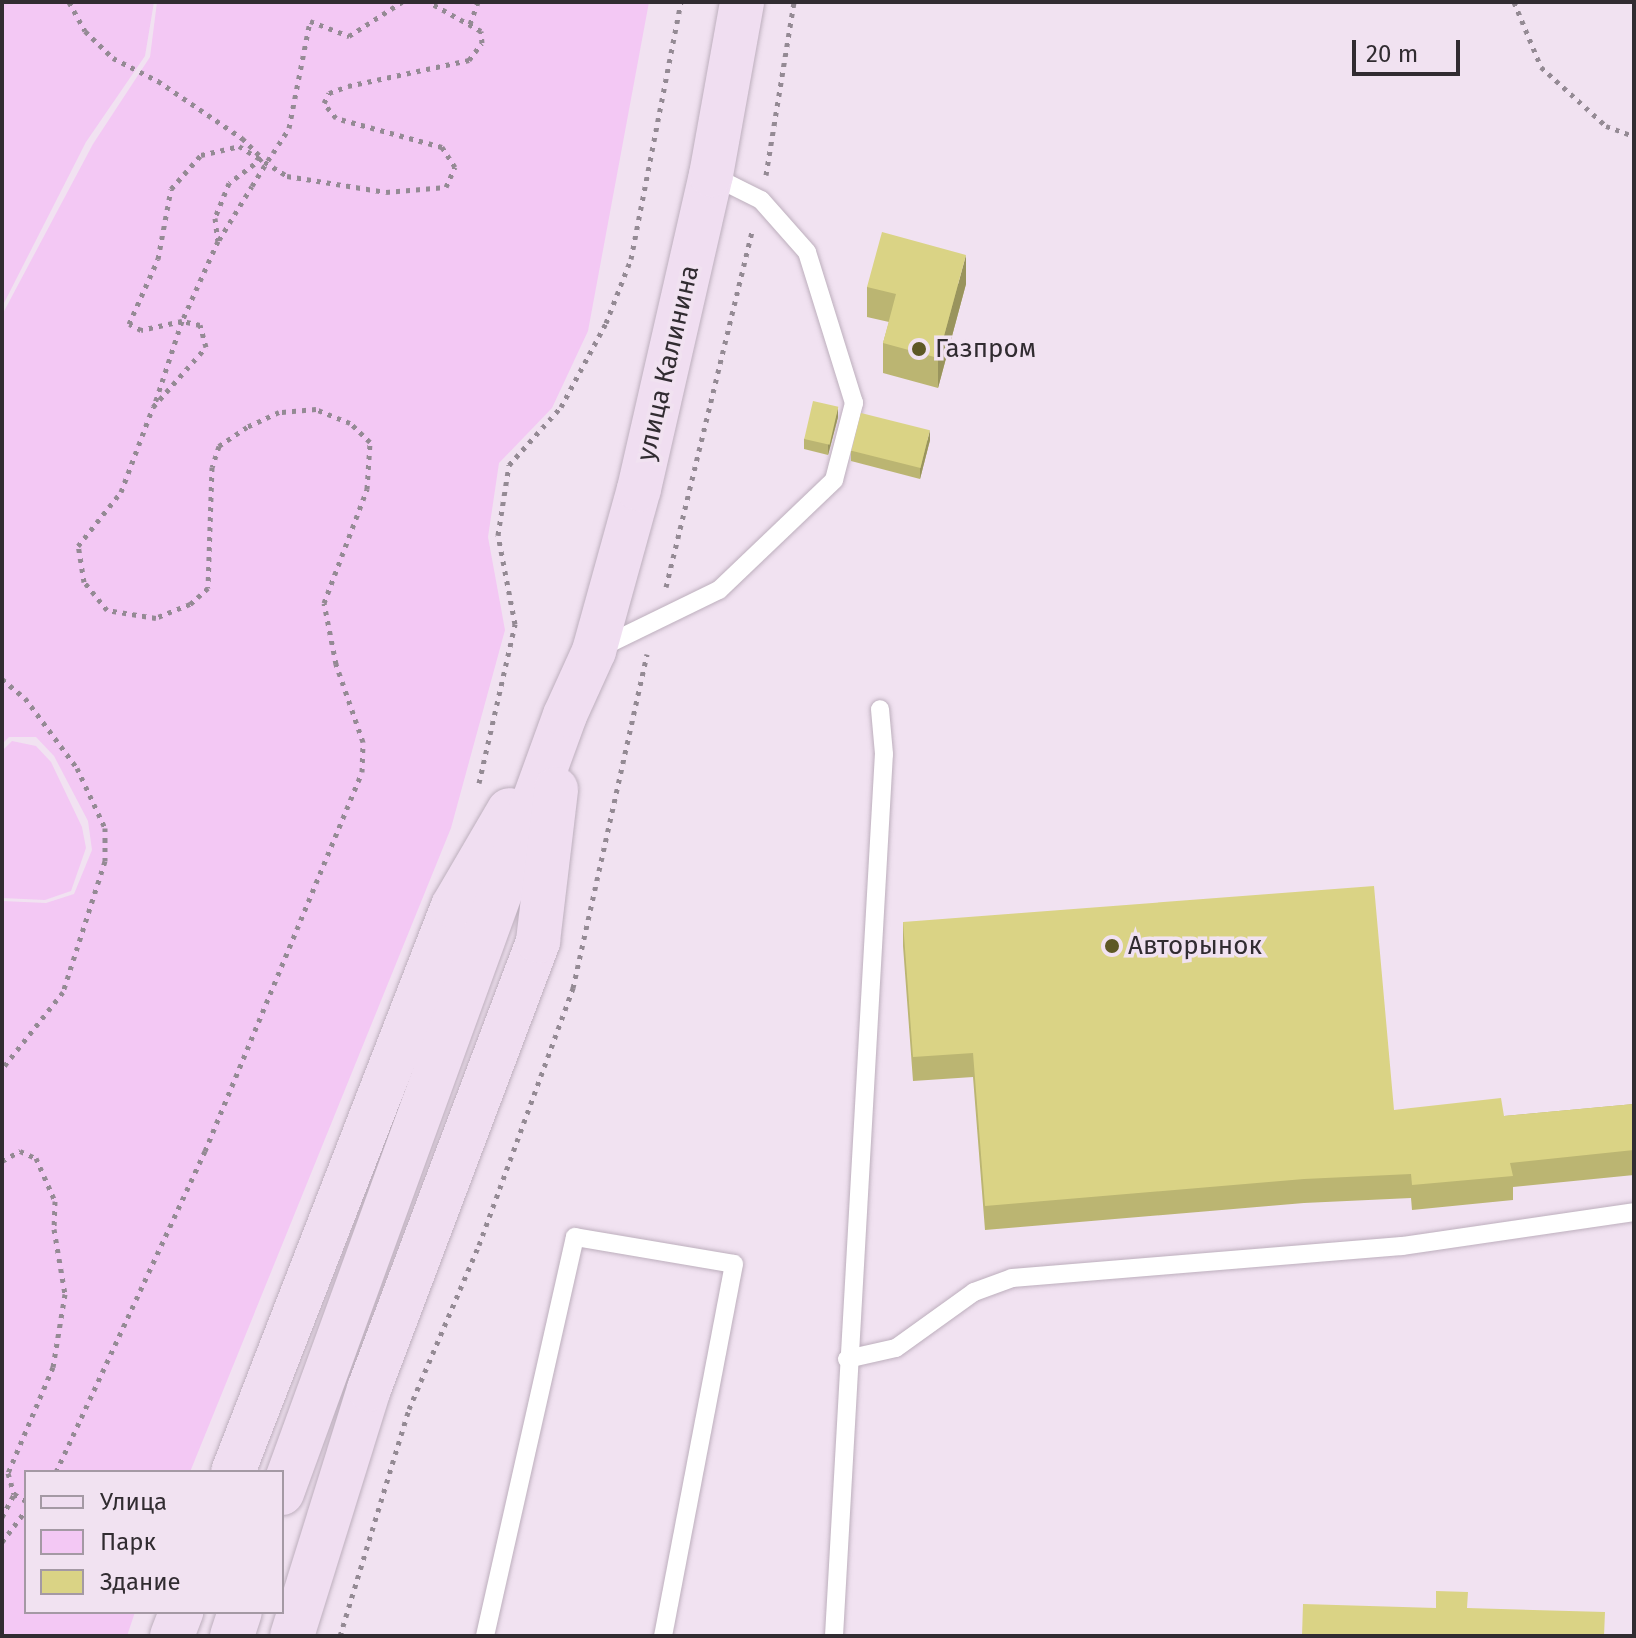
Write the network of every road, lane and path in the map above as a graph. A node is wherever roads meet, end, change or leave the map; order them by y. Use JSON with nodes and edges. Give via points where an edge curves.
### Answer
{"nodes":[{"id":1,"x":69,"y":2,"type":"edge"},
{"id":2,"x":402,"y":2,"type":"edge"},
{"id":3,"x":429,"y":2,"type":"edge"},
{"id":4,"x":478,"y":2,"type":"edge"},
{"id":5,"x":681,"y":2,"type":"edge"},
{"id":6,"x":742,"y":2,"type":"edge"},
{"id":7,"x":1514,"y":2,"type":"edge"},
{"id":8,"x":470,"y":24,"type":"junction"},
{"id":9,"x":1634,"y":136,"type":"edge"},
{"id":10,"x":262,"y":158,"type":"junction"},
{"id":11,"x":711,"y":175,"type":"junction"},
{"id":12,"x":218,"y":241,"type":"junction"},
{"id":13,"x":182,"y":321,"type":"junction"},
{"id":14,"x":153,"y":407,"type":"junction"},
{"id":15,"x":594,"y":651,"type":"junction"},
{"id":16,"x":2,"y":679,"type":"edge"},
{"id":17,"x":880,"y":709,"type":"dead end"},
{"id":18,"x":565,"y":715,"type":"junction"},
{"id":19,"x":478,"y":789,"type":"dead end"},
{"id":20,"x":2,"y":1069,"type":"edge"},
{"id":21,"x":2,"y":1161,"type":"edge"},
{"id":22,"x":1634,"y":1212,"type":"edge"},
{"id":23,"x":847,"y":1359,"type":"junction"},
{"id":24,"x":57,"y":1470,"type":"edge"},
{"id":25,"x":234,"y":1470,"type":"edge"},
{"id":26,"x":284,"y":1488,"type":"edge"},
{"id":27,"x":14,"y":1494,"type":"junction"},
{"id":28,"x":24,"y":1500,"type":"edge"},
{"id":29,"x":24,"y":1513,"type":"edge"},
{"id":30,"x":2,"y":1517,"type":"edge"},
{"id":31,"x":2,"y":1542,"type":"edge"},
{"id":32,"x":180,"y":1614,"type":"edge"},
{"id":33,"x":239,"y":1614,"type":"edge"},
{"id":34,"x":172,"y":1636,"type":"edge"},
{"id":35,"x":232,"y":1636,"type":"edge"},
{"id":36,"x":292,"y":1636,"type":"edge"},
{"id":37,"x":485,"y":1636,"type":"edge"},
{"id":38,"x":663,"y":1636,"type":"edge"},
{"id":39,"x":834,"y":1636,"type":"edge"}],
"edges":[{"from":1,"to":10,"type":"path","via":[[85,31],[113,58],[158,81],[242,138]]},
{"from":2,"to":12,"type":"path","bridge":true,"via":[[349,36],[310,21],[289,128]]},
{"from":3,"to":8,"type":"path"},
{"from":4,"to":8,"type":"path"},
{"from":5,"to":19,"type":"path","via":[[631,259],[606,323],[561,407],[509,465],[498,535],[515,624]]},
{"from":6,"to":11,"type":"main road","name":"улица Калинина"},
{"from":7,"to":9,"type":"path","via":[[1541,67],[1606,126]]},
{"from":8,"to":10,"type":"path","via":[[481,31],[482,43],[469,60],[348,86],[329,93],[324,103],[336,118],[442,147],[455,167],[446,187],[386,192],[326,183],[287,176]]},
{"from":10,"to":12,"type":"path","via":[[229,183],[215,218]]},
{"from":10,"to":13,"type":"path","via":[[239,146],[201,155],[171,189],[158,259],[129,324],[141,330]]},
{"from":11,"to":15,"type":"main road","name":"улица Калинина","via":[[639,489]]},
{"from":11,"to":15,"type":"lane","via":[[761,200],[807,252],[854,403],[834,480],[719,590]]},
{"from":12,"to":13,"type":"path"},
{"from":13,"to":14,"type":"path"},
{"from":13,"to":14,"type":"path","via":[[200,325],[206,347]]},
{"from":14,"to":24,"type":"path","via":[[121,492],[78,546],[84,582],[107,610],[156,618],[190,604],[208,588],[212,467],[219,446],[279,412],[316,409],[350,423],[370,442],[367,489],[324,603],[336,664],[363,742],[362,772],[205,1151]]},
{"from":15,"to":18,"type":"main road","name":"улица Калинина"},
{"from":16,"to":20,"type":"path","via":[[25,698],[77,768],[105,828],[105,861],[63,992]]},
{"from":17,"to":23,"type":"lane","via":[[884,770]]},
{"from":18,"to":25,"type":"main road","via":[[453,906]]},
{"from":18,"to":26,"type":"main road"},
{"from":18,"to":36,"type":"main road","via":[[538,941],[369,1389]]},
{"from":21,"to":27,"type":"path","via":[[20,1151],[36,1158],[55,1201],[65,1294],[53,1367],[8,1473]]},
{"from":22,"to":23,"type":"lane","via":[[1402,1246],[1012,1278],[974,1292],[896,1348]]},
{"from":23,"to":39,"type":"lane"},
{"from":27,"to":28,"type":"path"},
{"from":27,"to":30,"type":"path"},
{"from":29,"to":31,"type":"path"},
{"from":32,"to":34,"type":"main road"},
{"from":33,"to":35,"type":"main road"},
{"from":37,"to":38,"type":"lane","via":[[575,1237],[734,1264]]}]}
